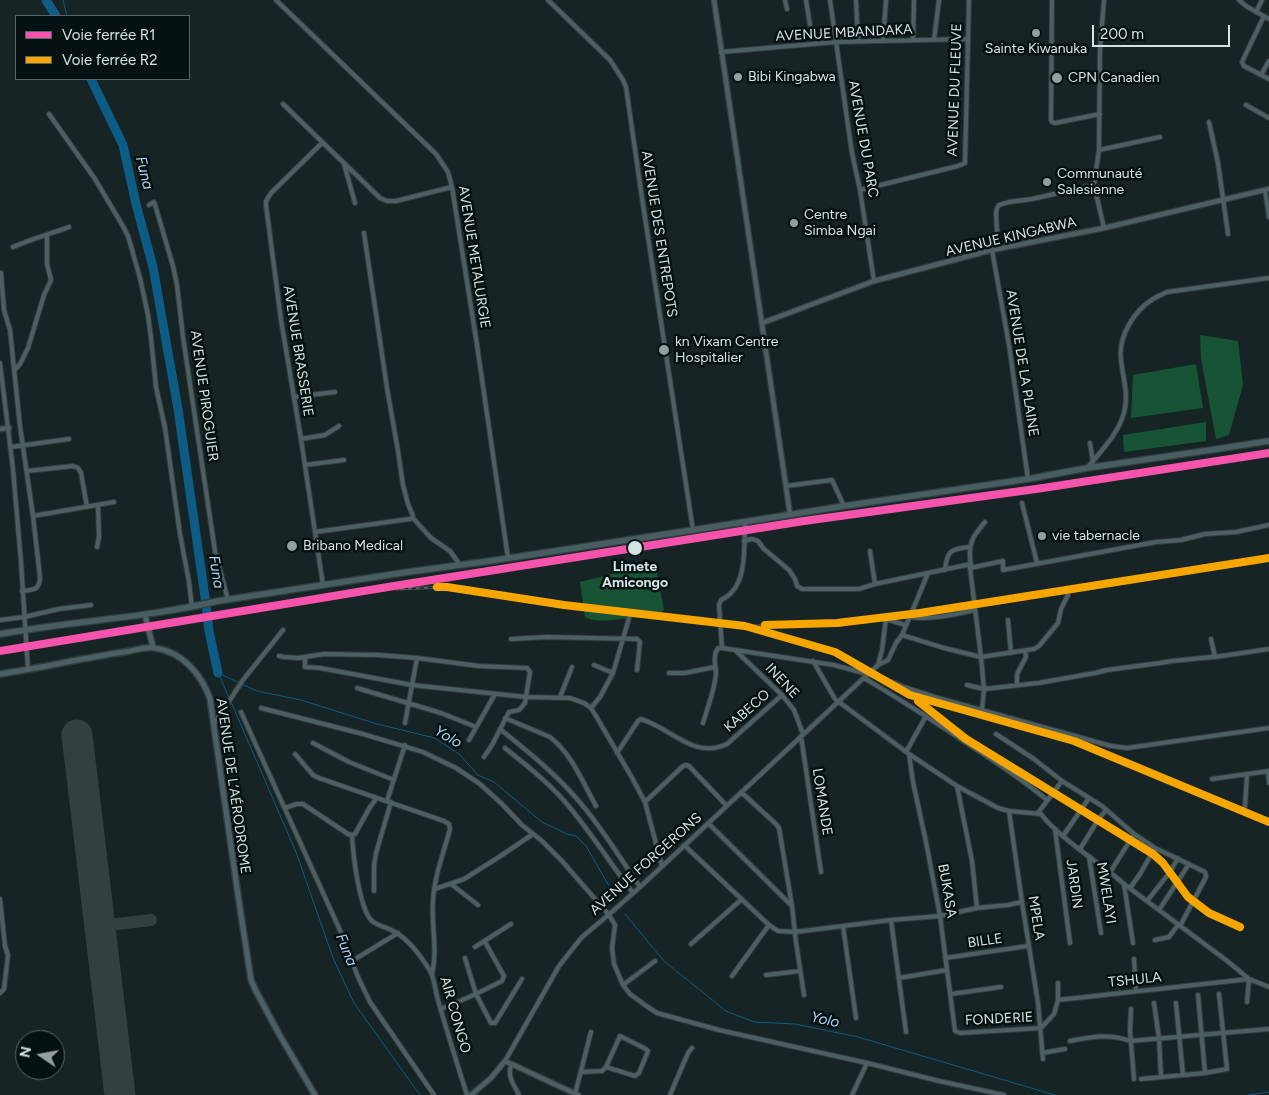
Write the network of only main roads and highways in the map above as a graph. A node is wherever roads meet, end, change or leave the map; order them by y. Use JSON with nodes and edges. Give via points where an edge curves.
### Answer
{"nodes":[{"id":1,"x":1269,"y":441,"type":"edge"},
{"id":2,"x":145,"y":614,"type":"junction"},
{"id":3,"x":0,"y":634,"type":"edge"},
{"id":4,"x":153,"y":647,"type":"junction"},
{"id":5,"x":0,"y":674,"type":"edge"},
{"id":6,"x":315,"y":1095,"type":"edge"}],
"edges":[{"from":1,"to":2,"type":"main road"},
{"from":2,"to":3,"type":"main road"},
{"from":2,"to":4,"type":"main road"},
{"from":4,"to":5,"type":"main road"},
{"from":4,"to":6,"type":"main road","name":"AVENUE DE L’AÉRODROME","via":[[180,658],[206,688],[251,980]]}]}
